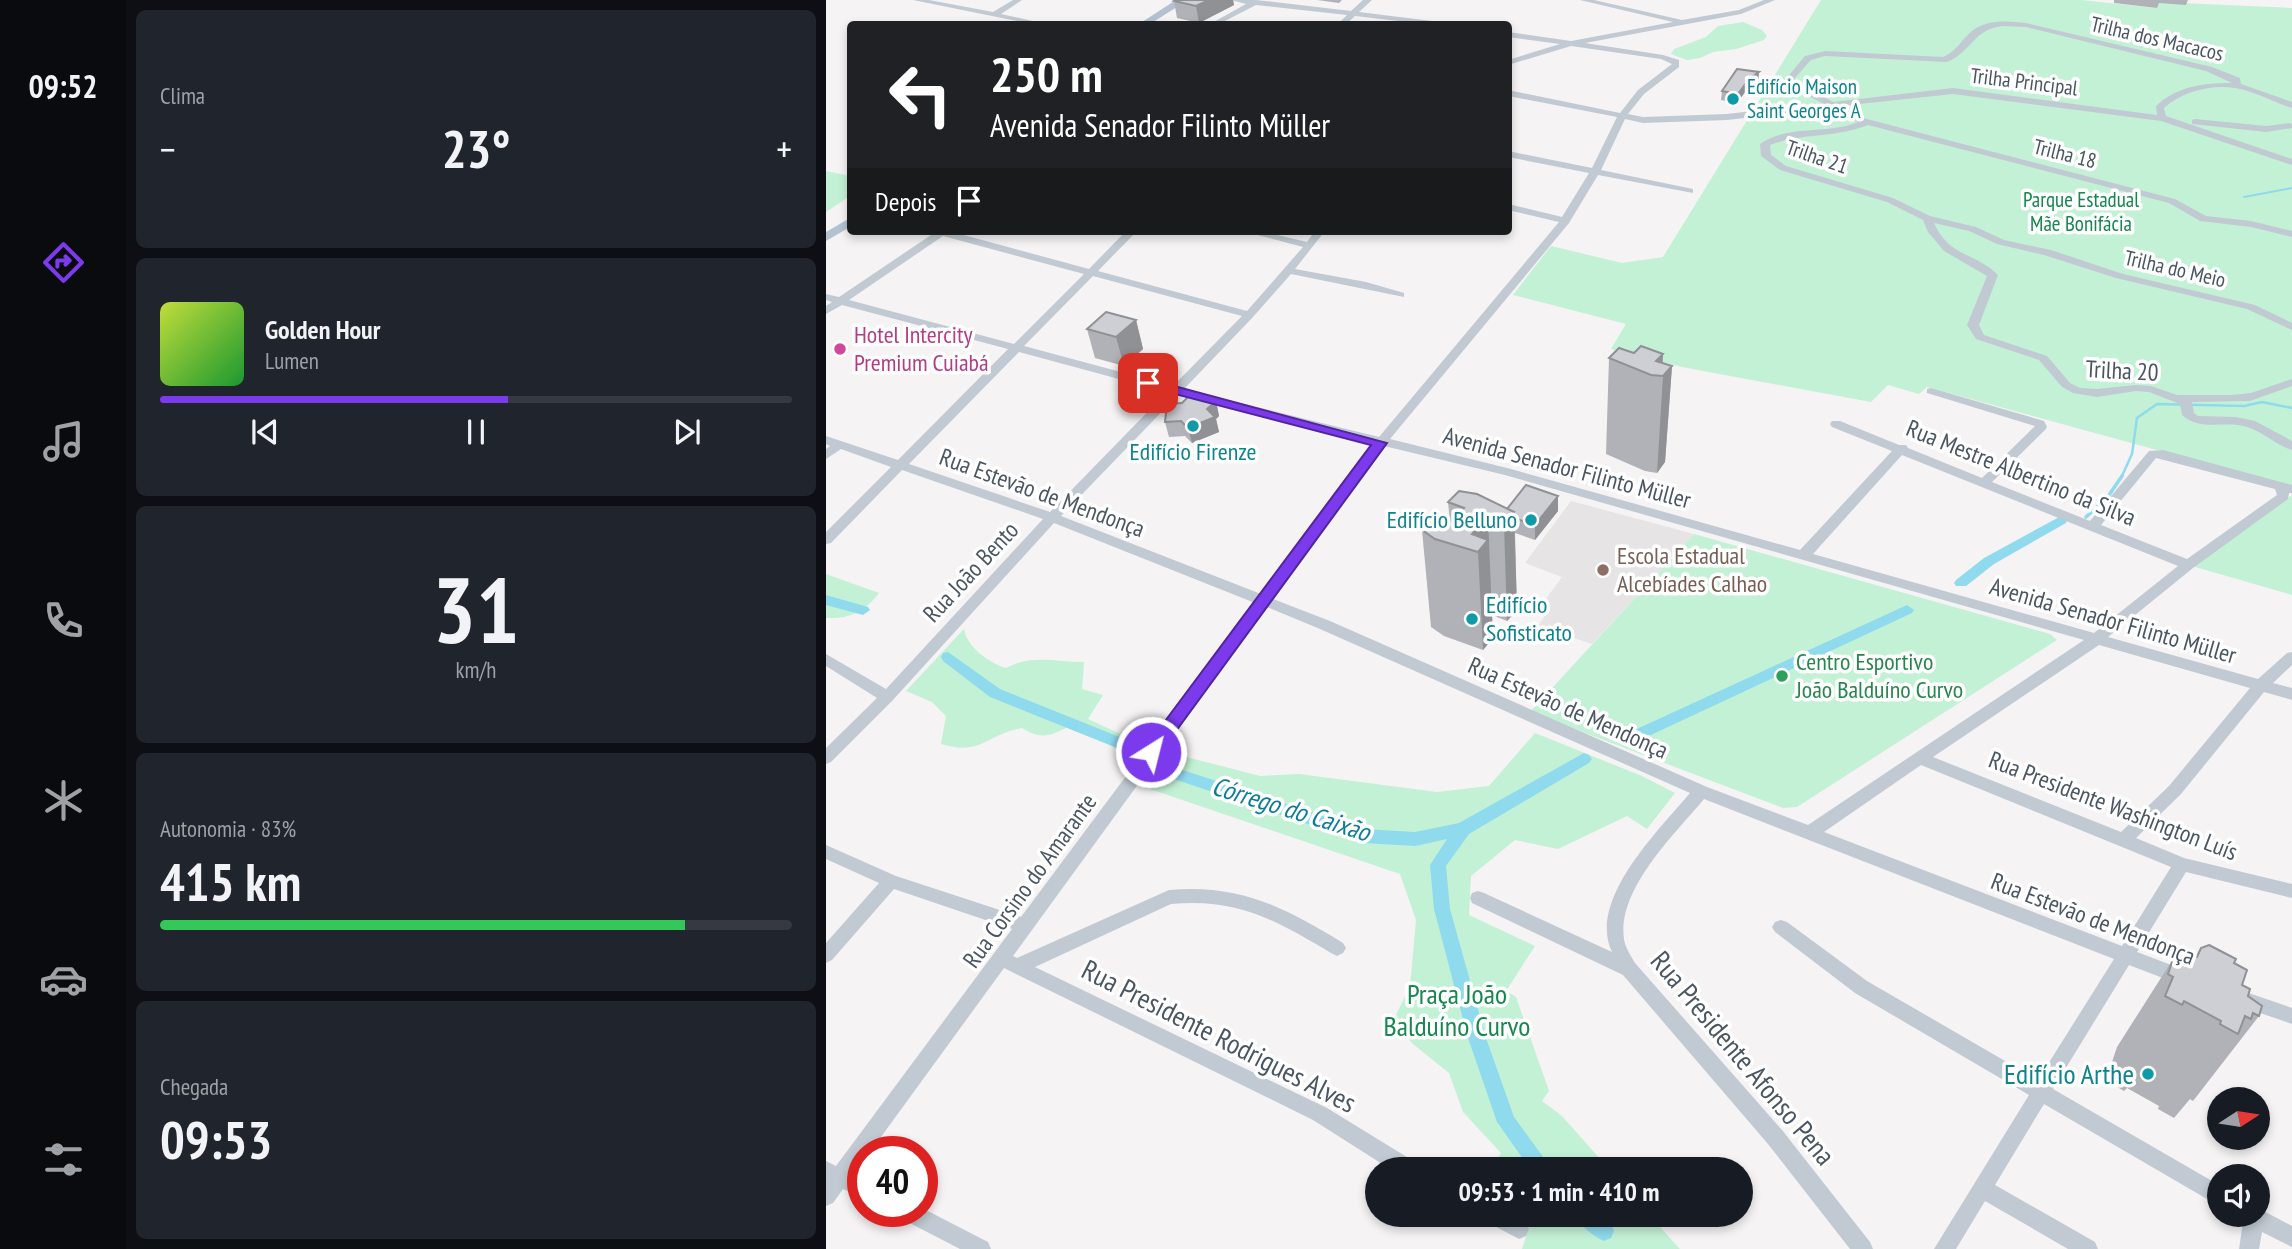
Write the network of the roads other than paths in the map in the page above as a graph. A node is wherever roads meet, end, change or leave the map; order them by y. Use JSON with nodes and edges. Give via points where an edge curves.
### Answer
{"nodes":[{"id":1,"x":917,"y":0,"type":"edge"},
{"id":2,"x":1018,"y":0,"type":"edge"},
{"id":3,"x":1183,"y":0,"type":"edge"},
{"id":4,"x":1196,"y":0,"type":"edge"},
{"id":5,"x":1235,"y":0,"type":"edge"},
{"id":6,"x":1368,"y":0,"type":"edge"},
{"id":7,"x":1584,"y":0,"type":"edge"},
{"id":8,"x":1771,"y":0,"type":"edge"},
{"id":9,"x":1257,"y":1,"type":"edge"},
{"id":10,"x":1354,"y":14,"type":"junction"},
{"id":11,"x":994,"y":15,"type":"junction"},
{"id":12,"x":1026,"y":21,"type":"edge"},
{"id":13,"x":1149,"y":21,"type":"edge"},
{"id":14,"x":1163,"y":21,"type":"edge"},
{"id":15,"x":1220,"y":21,"type":"edge"},
{"id":16,"x":1346,"y":21,"type":"edge"},
{"id":17,"x":1414,"y":21,"type":"edge"},
{"id":18,"x":1684,"y":23,"type":"junction"},
{"id":19,"x":1512,"y":35,"type":"edge"},
{"id":20,"x":1573,"y":43,"type":"junction"},
{"id":21,"x":1512,"y":62,"type":"edge"},
{"id":22,"x":2236,"y":85,"type":"junction"},
{"id":23,"x":1512,"y":94,"type":"edge"},
{"id":24,"x":1830,"y":103,"type":"junction"},
{"id":25,"x":2292,"y":104,"type":"edge"},
{"id":26,"x":1622,"y":117,"type":"junction"},
{"id":27,"x":2162,"y":118,"type":"junction"},
{"id":28,"x":1867,"y":122,"type":"junction"},
{"id":29,"x":2288,"y":127,"type":"dead end"},
{"id":30,"x":1512,"y":154,"type":"edge"},
{"id":31,"x":2292,"y":162,"type":"edge"},
{"id":32,"x":1596,"y":170,"type":"junction"},
{"id":33,"x":1690,"y":191,"type":"dead end"},
{"id":34,"x":1512,"y":208,"type":"edge"},
{"id":35,"x":847,"y":212,"type":"edge"},
{"id":36,"x":1927,"y":218,"type":"junction"},
{"id":37,"x":1565,"y":221,"type":"junction"},
{"id":38,"x":847,"y":224,"type":"edge"},
{"id":39,"x":826,"y":226,"type":"edge"},
{"id":40,"x":2292,"y":234,"type":"edge"},
{"id":41,"x":936,"y":235,"type":"edge"},
{"id":42,"x":952,"y":235,"type":"edge"},
{"id":43,"x":1128,"y":235,"type":"edge"},
{"id":44,"x":1264,"y":235,"type":"edge"},
{"id":45,"x":1317,"y":235,"type":"edge"},
{"id":46,"x":826,"y":237,"type":"edge"},
{"id":47,"x":1310,"y":246,"type":"junction"},
{"id":48,"x":1092,"y":271,"type":"junction"},
{"id":49,"x":1289,"y":271,"type":"junction"},
{"id":50,"x":1400,"y":295,"type":"dead end"},
{"id":51,"x":826,"y":297,"type":"edge"},
{"id":52,"x":840,"y":301,"type":"junction"},
{"id":53,"x":826,"y":311,"type":"edge"},
{"id":54,"x":1249,"y":315,"type":"junction"},
{"id":55,"x":2292,"y":327,"type":"edge"},
{"id":56,"x":1017,"y":349,"type":"junction"},
{"id":57,"x":2292,"y":382,"type":"edge"},
{"id":58,"x":1174,"y":390,"type":"junction"},
{"id":59,"x":1931,"y":391,"type":"dead end"},
{"id":60,"x":2184,"y":403,"type":"junction"},
{"id":61,"x":1836,"y":424,"type":"dead end"},
{"id":62,"x":833,"y":442,"type":"edge"},
{"id":63,"x":1380,"y":443,"type":"junction"},
{"id":64,"x":2292,"y":446,"type":"edge"},
{"id":65,"x":1902,"y":448,"type":"junction"},
{"id":66,"x":826,"y":455,"type":"edge"},
{"id":67,"x":902,"y":466,"type":"junction"},
{"id":68,"x":1985,"y":482,"type":"junction"},
{"id":69,"x":2286,"y":489,"type":"edge"},
{"id":70,"x":1052,"y":517,"type":"junction"},
{"id":71,"x":2092,"y":527,"type":"junction"},
{"id":72,"x":826,"y":540,"type":"edge"},
{"id":73,"x":1802,"y":557,"type":"junction"},
{"id":74,"x":2188,"y":565,"type":"junction"},
{"id":75,"x":1263,"y":602,"type":"junction"},
{"id":76,"x":2095,"y":640,"type":"junction"},
{"id":77,"x":2292,"y":657,"type":"edge"},
{"id":78,"x":826,"y":659,"type":"edge"},
{"id":79,"x":2261,"y":685,"type":"junction"},
{"id":80,"x":2292,"y":694,"type":"edge"},
{"id":81,"x":887,"y":697,"type":"junction"},
{"id":82,"x":826,"y":758,"type":"edge"},
{"id":83,"x":1919,"y":758,"type":"junction"},
{"id":84,"x":1701,"y":791,"type":"junction"},
{"id":85,"x":1809,"y":833,"type":"junction"},
{"id":86,"x":2124,"y":840,"type":"junction"},
{"id":87,"x":826,"y":852,"type":"edge"},
{"id":88,"x":2182,"y":864,"type":"junction"},
{"id":89,"x":891,"y":881,"type":"junction"},
{"id":90,"x":2292,"y":891,"type":"edge"},
{"id":91,"x":1478,"y":898,"type":"dead end"},
{"id":92,"x":1025,"y":926,"type":"junction"},
{"id":93,"x":1781,"y":927,"type":"dead end"},
{"id":94,"x":1337,"y":948,"type":"dead end"},
{"id":95,"x":826,"y":954,"type":"edge"},
{"id":96,"x":2123,"y":956,"type":"junction"},
{"id":97,"x":1009,"y":963,"type":"junction"},
{"id":98,"x":1629,"y":969,"type":"junction"},
{"id":99,"x":2200,"y":984,"type":"edge"},
{"id":100,"x":2226,"y":993,"type":"edge"},
{"id":101,"x":2292,"y":1016,"type":"edge"},
{"id":102,"x":2041,"y":1089,"type":"junction"},
{"id":103,"x":1389,"y":1157,"type":"edge"},
{"id":104,"x":833,"y":1174,"type":"edge"},
{"id":105,"x":1982,"y":1189,"type":"junction"},
{"id":106,"x":2207,"y":1189,"type":"edge"},
{"id":107,"x":826,"y":1196,"type":"edge"},
{"id":108,"x":2270,"y":1225,"type":"edge"},
{"id":109,"x":938,"y":1227,"type":"edge"},
{"id":110,"x":1515,"y":1227,"type":"edge"},
{"id":111,"x":2251,"y":1227,"type":"edge"},
{"id":112,"x":1519,"y":1229,"type":"dead end"},
{"id":113,"x":2292,"y":1237,"type":"edge"},
{"id":114,"x":981,"y":1249,"type":"edge"},
{"id":115,"x":1863,"y":1249,"type":"edge"},
{"id":116,"x":1944,"y":1249,"type":"edge"},
{"id":117,"x":2088,"y":1249,"type":"edge"},
{"id":118,"x":2249,"y":1249,"type":"edge"}],
"edges":[{"from":1,"to":11,"type":"street"},
{"from":2,"to":11,"type":"street"},
{"from":3,"to":13,"type":"main road"},
{"from":4,"to":14,"type":"main road"},
{"from":5,"to":9,"type":"street"},
{"from":6,"to":10,"type":"street"},
{"from":7,"to":18,"type":"street"},
{"from":8,"to":18,"type":"street","via":[[1741,12]]},
{"from":9,"to":10,"type":"street"},
{"from":9,"to":15,"type":"street"},
{"from":10,"to":16,"type":"street"},
{"from":10,"to":17,"type":"street"},
{"from":11,"to":12,"type":"street"},
{"from":18,"to":20,"type":"street"},
{"from":19,"to":20,"type":"street"},
{"from":20,"to":21,"type":"street"},
{"from":20,"to":26,"type":"street","name":"Rua Corsino do Amarante","via":[[1676,62],[1641,92]]},
{"from":22,"to":24,"type":"street","name":"Trilha dos Macacos","via":[[2235,78],[2209,69],[2026,25],[2004,24],[1982,28],[1962,51],[1944,60],[1817,54],[1790,79]]},
{"from":22,"to":25,"type":"street"},
{"from":22,"to":27,"type":"street","name":"Trilha dos Macacos","via":[[2178,92],[2159,107]]},
{"from":23,"to":26,"type":"street","name":"Trilha Principal"},
{"from":24,"to":26,"type":"street","name":"Trilha Principal","via":[[1745,115]]},
{"from":24,"to":27,"type":"street","name":"Trilha Principal","via":[[1953,91]]},
{"from":24,"to":28,"type":"street","name":"Trilha 18"},
{"from":26,"to":32,"type":"street","name":"Rua Corsino do Amarante"},
{"from":27,"to":29,"type":"street","via":[[2266,129]]},
{"from":27,"to":31,"type":"street","name":"Trilha Principal"},
{"from":28,"to":36,"type":"street","name":"Trilha 21","via":[[1778,137],[1765,144],[1766,156],[1783,168],[1889,200]]},
{"from":28,"to":40,"type":"street","name":"Trilha 18","via":[[2172,201],[2204,219]]},
{"from":30,"to":32,"type":"street"},
{"from":32,"to":33,"type":"street"},
{"from":32,"to":37,"type":"street","name":"Rua Corsino do Amarante"},
{"from":34,"to":37,"type":"street"},
{"from":35,"to":39,"type":"main road"},
{"from":36,"to":55,"type":"street","name":"Trilha do Meio","via":[[2120,276],[2251,307]]},
{"from":36,"to":60,"type":"street","name":"Trilha 20","via":[[1939,243],[1993,275],[1973,325],[1980,337],[2043,358],[2077,391],[2136,388]]},
{"from":37,"to":63,"type":"street","name":"Rua Corsino do Amarante"},
{"from":38,"to":46,"type":"main road"},
{"from":41,"to":52,"type":"street"},
{"from":42,"to":48,"type":"street"},
{"from":43,"to":48,"type":"street"},
{"from":44,"to":47,"type":"street"},
{"from":45,"to":47,"type":"street","name":"Rua João Bento"},
{"from":47,"to":49,"type":"street","name":"Rua João Bento"},
{"from":48,"to":54,"type":"street"},
{"from":48,"to":56,"type":"street"},
{"from":49,"to":50,"type":"street"},
{"from":49,"to":54,"type":"street","name":"Rua João Bento"},
{"from":51,"to":52,"type":"street","name":"Avenida Senador Filinto Müller"},
{"from":52,"to":53,"type":"street"},
{"from":52,"to":56,"type":"street","name":"Avenida Senador Filinto Müller"},
{"from":54,"to":58,"type":"street","name":"Rua João Bento"},
{"from":56,"to":58,"type":"street","name":"Avenida Senador Filinto Müller"},
{"from":56,"to":67,"type":"street"},
{"from":57,"to":60,"type":"street","via":[[2255,396]]},
{"from":58,"to":63,"type":"street","name":"Avenida Senador Filinto Müller"},
{"from":58,"to":70,"type":"street","name":"Rua João Bento"},
{"from":59,"to":68,"type":"street","via":[[2040,424]]},
{"from":60,"to":64,"type":"street","name":"Trilha 20","via":[[2188,415],[2195,419],[2212,424],[2238,421],[2266,430]]},
{"from":61,"to":65,"type":"street","name":"Rua Mestre Albertino da Silva"},
{"from":62,"to":66,"type":"street"},
{"from":62,"to":67,"type":"street","name":"Rua Estevão de Mendonça"},
{"from":63,"to":73,"type":"street","name":"Avenida Senador Filinto Müller","via":[[1507,472]]},
{"from":63,"to":75,"type":"street","name":"Rua Corsino do Amarante"},
{"from":65,"to":68,"type":"street","name":"Rua Mestre Albertino da Silva"},
{"from":65,"to":73,"type":"street"},
{"from":67,"to":70,"type":"street","name":"Rua Estevão de Mendonça"},
{"from":67,"to":72,"type":"street"},
{"from":68,"to":71,"type":"street","name":"Rua Mestre Albertino da Silva"},
{"from":69,"to":71,"type":"street","via":[[2163,454],[2146,459]]},
{"from":69,"to":74,"type":"street","via":[[2284,496]]},
{"from":70,"to":75,"type":"street","name":"Rua Estevão de Mendonça"},
{"from":70,"to":81,"type":"street","name":"Rua João Bento"},
{"from":71,"to":74,"type":"street","name":"Rua Mestre Albertino da Silva"},
{"from":73,"to":76,"type":"street","name":"Avenida Senador Filinto Müller"},
{"from":74,"to":76,"type":"street"},
{"from":75,"to":84,"type":"street","name":"Rua Estevão de Mendonça"},
{"from":75,"to":92,"type":"street","name":"Rua Corsino do Amarante"},
{"from":76,"to":79,"type":"street","name":"Avenida Senador Filinto Müller"},
{"from":76,"to":83,"type":"street"},
{"from":77,"to":79,"type":"street"},
{"from":78,"to":81,"type":"street"},
{"from":79,"to":80,"type":"street","name":"Avenida Senador Filinto Müller"},
{"from":79,"to":86,"type":"street","via":[[2175,790]]},
{"from":81,"to":82,"type":"street","name":"Rua João Bento"},
{"from":83,"to":85,"type":"street"},
{"from":83,"to":86,"type":"street","name":"Rua Presidente Washington Luís"},
{"from":84,"to":85,"type":"street","name":"Rua Estevão de Mendonça"},
{"from":84,"to":98,"type":"street","name":"Rua Presidente Afonso Pena","via":[[1635,875],[1617,908],[1615,940]]},
{"from":85,"to":96,"type":"street","name":"Rua Estevão de Mendonça"},
{"from":86,"to":88,"type":"street","name":"Rua Presidente Washington Luís"},
{"from":87,"to":89,"type":"street"},
{"from":88,"to":90,"type":"street","name":"Rua Presidente Washington Luís"},
{"from":88,"to":96,"type":"street"},
{"from":89,"to":92,"type":"street"},
{"from":89,"to":95,"type":"street"},
{"from":91,"to":98,"type":"street"},
{"from":92,"to":97,"type":"street","name":"Rua Corsino do Amarante"},
{"from":93,"to":102,"type":"street","via":[[1861,987]]},
{"from":94,"to":97,"type":"street","via":[[1287,918],[1233,897],[1196,893],[1169,897]]},
{"from":96,"to":99,"type":"street","name":"Rua Estevão de Mendonça"},
{"from":96,"to":102,"type":"street"},
{"from":97,"to":103,"type":"street","name":"Rua Presidente Rodrigues Alves","via":[[1320,1114]]},
{"from":97,"to":104,"type":"street","name":"Rua Corsino do Amarante"},
{"from":98,"to":115,"type":"street","name":"Rua Presidente Afonso Pena","via":[[1775,1137]]},
{"from":100,"to":101,"type":"street"},
{"from":102,"to":105,"type":"street"},
{"from":102,"to":106,"type":"street"},
{"from":104,"to":107,"type":"street","name":"Rua Corsino do Amarante"},
{"from":105,"to":116,"type":"street"},
{"from":105,"to":117,"type":"street"},
{"from":108,"to":113,"type":"street"},
{"from":109,"to":114,"type":"street"},
{"from":110,"to":112,"type":"street"},
{"from":111,"to":118,"type":"street"}]}
